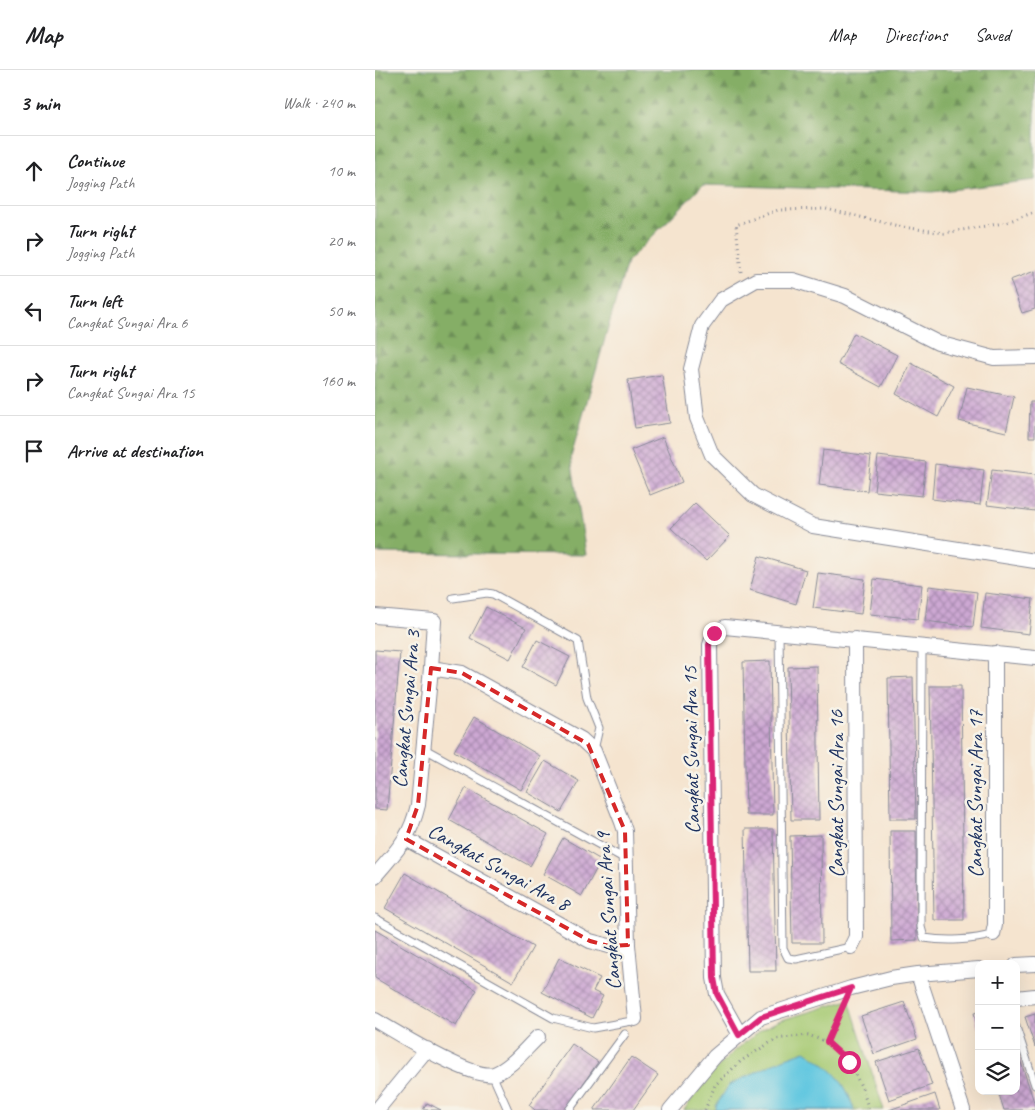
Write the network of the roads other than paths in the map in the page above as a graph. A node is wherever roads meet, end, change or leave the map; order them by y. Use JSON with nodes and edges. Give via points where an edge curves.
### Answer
{"nodes":[{"id":1,"x":1035,"y":357,"type":"edge"},
{"id":2,"x":1035,"y":561,"type":"edge"},
{"id":3,"x":453,"y":598,"type":"dead end"},
{"id":4,"x":375,"y":616,"type":"edge"},
{"id":5,"x":779,"y":632,"type":"junction"},
{"id":6,"x":855,"y":639,"type":"junction"},
{"id":7,"x":922,"y":646,"type":"junction"},
{"id":8,"x":995,"y":654,"type":"junction"},
{"id":9,"x":1035,"y":658,"type":"edge"},
{"id":10,"x":431,"y":668,"type":"junction"},
{"id":11,"x":423,"y":748,"type":"junction"},
{"id":12,"x":594,"y":751,"type":"junction"},
{"id":13,"x":406,"y":839,"type":"junction"},
{"id":14,"x":627,"y":860,"type":"junction"},
{"id":15,"x":375,"y":876,"type":"edge"},
{"id":16,"x":375,"y":918,"type":"edge"},
{"id":17,"x":993,"y":934,"type":"joint"},
{"id":18,"x":629,"y":945,"type":"junction"},
{"id":19,"x":851,"y":947,"type":"joint"},
{"id":20,"x":1035,"y":964,"type":"edge"},
{"id":21,"x":1020,"y":965,"type":"edge"},
{"id":22,"x":975,"y":968,"type":"edge"},
{"id":23,"x":918,"y":974,"type":"junction"},
{"id":24,"x":1035,"y":996,"type":"edge"},
{"id":25,"x":1020,"y":998,"type":"edge"},
{"id":26,"x":635,"y":1019,"type":"joint"},
{"id":27,"x":375,"y":1020,"type":"edge"},
{"id":28,"x":625,"y":1034,"type":"dead end"},
{"id":29,"x":739,"y":1035,"type":"junction"},
{"id":30,"x":538,"y":1037,"type":"dead end"},
{"id":31,"x":1020,"y":1039,"type":"edge"},
{"id":32,"x":427,"y":1049,"type":"junction"},
{"id":33,"x":492,"y":1074,"type":"junction"},
{"id":34,"x":1035,"y":1085,"type":"edge"},
{"id":35,"x":377,"y":1110,"type":"edge"},
{"id":36,"x":508,"y":1110,"type":"edge"},
{"id":37,"x":569,"y":1110,"type":"edge"},
{"id":38,"x":670,"y":1110,"type":"edge"},
{"id":39,"x":963,"y":1110,"type":"edge"}],
"edges":[{"from":1,"to":2,"type":"street","via":[[994,358],[938,343],[845,296],[793,280],[756,280],[721,300],[702,326],[691,369],[697,418],[712,455],[753,495],[813,526]]},
{"from":3,"to":12,"type":"lane","via":[[493,594],[578,641],[587,698],[599,728]]},
{"from":4,"to":10,"type":"street","name":"Cangkat Sungai Ara 3","via":[[434,621]]},
{"from":5,"to":6,"type":"street","name":"Cangkat Sungai Ara 15"},
{"from":5,"to":19,"type":"lane","via":[[783,948],[788,958],[796,959]]},
{"from":5,"to":29,"type":"street","name":"Cangkat Sungai Ara 15","via":[[725,626],[714,633],[709,645],[714,978],[717,994]]},
{"from":6,"to":7,"type":"street","name":"Cangkat Sungai Ara 15"},
{"from":6,"to":19,"type":"street","name":"Cangkat Sungai Ara 16","via":[[856,937]]},
{"from":7,"to":8,"type":"street","name":"Cangkat Sungai Ara 15"},
{"from":7,"to":17,"type":"lane","via":[[921,927],[924,938],[935,940],[983,938]]},
{"from":8,"to":9,"type":"street","name":"Cangkat Sungai Ara 15"},
{"from":8,"to":17,"type":"street","name":"Cangkat Sungai Ara 17"},
{"from":10,"to":11,"type":"street","name":"Cangkat Sungai Ara 3"},
{"from":10,"to":12,"type":"street","name":"Cangkat Sungai Ara 9","via":[[462,673],[581,739]]},
{"from":11,"to":13,"type":"street","name":"Cangkat Sungai Ara 3","via":[[418,804]]},
{"from":11,"to":14,"type":"lane"},
{"from":12,"to":14,"type":"street","name":"Cangkat Sungai Ara 9","via":[[623,822]]},
{"from":13,"to":15,"type":"street","name":"Cangkat Sungai Ara 3"},
{"from":13,"to":18,"type":"street","name":"Cangkat Sungai Ara 8","via":[[590,941],[609,946]]},
{"from":14,"to":18,"type":"street","name":"Cangkat Sungai Ara 9"},
{"from":16,"to":26,"type":"lane","via":[[553,1018],[593,1028]]},
{"from":18,"to":26,"type":"street","name":"Cangkat Sungai Ara 9"},
{"from":20,"to":21,"type":"street"},
{"from":22,"to":23,"type":"street"},
{"from":23,"to":29,"type":"street","via":[[851,988],[761,1017]]},
{"from":23,"to":39,"type":"street"},
{"from":24,"to":25,"type":"street"},
{"from":27,"to":32,"type":"street"},
{"from":28,"to":37,"type":"lane"},
{"from":29,"to":38,"type":"street","via":[[715,1056]]},
{"from":30,"to":33,"type":"street","via":[[505,1068]]},
{"from":31,"to":34,"type":"lane"},
{"from":32,"to":33,"type":"street","via":[[467,1070]]},
{"from":32,"to":35,"type":"street"},
{"from":33,"to":36,"type":"lane"}]}
